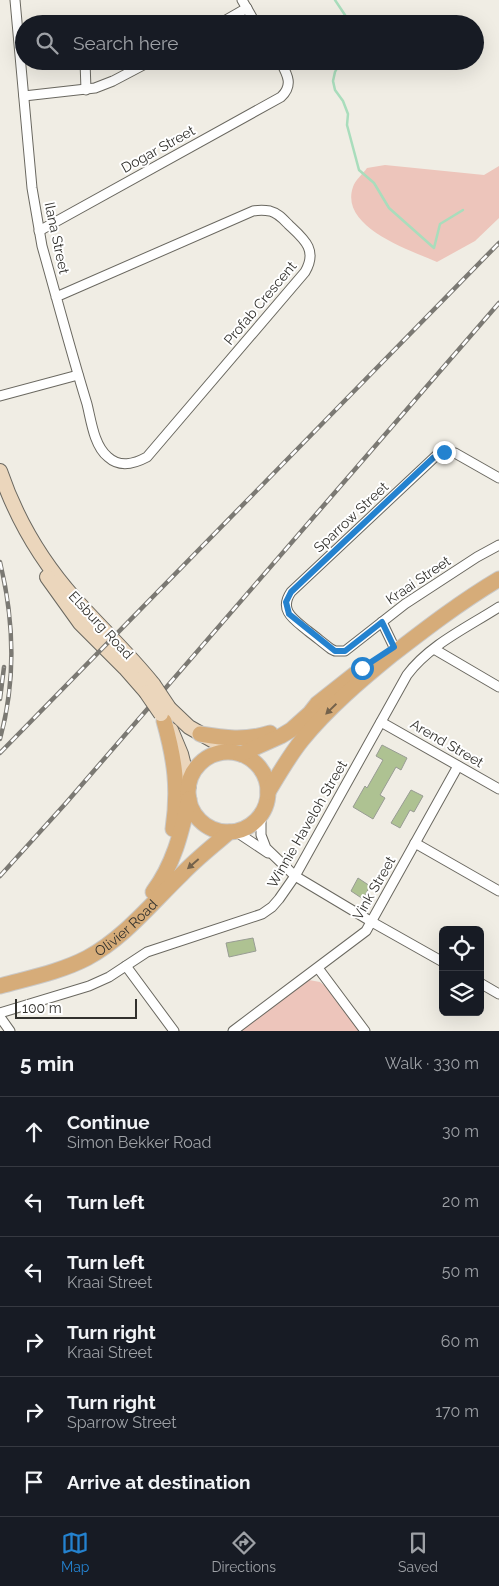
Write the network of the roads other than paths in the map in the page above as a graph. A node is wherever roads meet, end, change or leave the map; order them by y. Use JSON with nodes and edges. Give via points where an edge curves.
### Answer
{"nodes":[{"id":1,"x":15,"y":0,"type":"edge"},
{"id":2,"x":244,"y":4,"type":"edge"},
{"id":3,"x":16,"y":15,"type":"edge"},
{"id":4,"x":230,"y":15,"type":"edge"},
{"id":5,"x":251,"y":15,"type":"edge"},
{"id":6,"x":22,"y":70,"type":"edge"},
{"id":7,"x":85,"y":70,"type":"edge"},
{"id":8,"x":135,"y":70,"type":"edge"},
{"id":9,"x":284,"y":70,"type":"edge"},
{"id":10,"x":86,"y":90,"type":"junction"},
{"id":11,"x":24,"y":96,"type":"junction"},
{"id":12,"x":39,"y":231,"type":"junction"},
{"id":13,"x":56,"y":298,"type":"junction"},
{"id":14,"x":78,"y":375,"type":"junction"},
{"id":15,"x":0,"y":396,"type":"edge"},
{"id":16,"x":123,"y":464,"type":"joint"},
{"id":17,"x":0,"y":471,"type":"edge"},
{"id":18,"x":499,"y":478,"type":"edge"},
{"id":19,"x":0,"y":495,"type":"edge"},
{"id":20,"x":499,"y":545,"type":"edge"},
{"id":21,"x":499,"y":578,"type":"edge"},
{"id":22,"x":499,"y":607,"type":"edge"},
{"id":23,"x":287,"y":608,"type":"joint"},
{"id":24,"x":382,"y":622,"type":"junction"},
{"id":25,"x":434,"y":649,"type":"junction"},
{"id":26,"x":394,"y":650,"type":"junction"},
{"id":27,"x":499,"y":686,"type":"edge"},
{"id":28,"x":149,"y":688,"type":"junction"},
{"id":29,"x":317,"y":704,"type":"junction"},
{"id":30,"x":165,"y":715,"type":"junction"},
{"id":31,"x":381,"y":722,"type":"junction"},
{"id":32,"x":200,"y":734,"type":"junction"},
{"id":33,"x":237,"y":753,"type":"junction"},
{"id":34,"x":458,"y":766,"type":"junction"},
{"id":35,"x":499,"y":789,"type":"edge"},
{"id":36,"x":189,"y":792,"type":"junction"},
{"id":37,"x":268,"y":792,"type":"junction"},
{"id":38,"x":261,"y":814,"type":"junction"},
{"id":39,"x":232,"y":831,"type":"junction"},
{"id":40,"x":415,"y":843,"type":"junction"},
{"id":41,"x":273,"y":856,"type":"junction"},
{"id":42,"x":295,"y":876,"type":"junction"},
{"id":43,"x":499,"y":891,"type":"edge"},
{"id":44,"x":126,"y":920,"type":"junction"},
{"id":45,"x":372,"y":922,"type":"junction"},
{"id":46,"x":439,"y":960,"type":"edge"},
{"id":47,"x":126,"y":966,"type":"junction"},
{"id":48,"x":318,"y":968,"type":"junction"},
{"id":49,"x":0,"y":979,"type":"edge"},
{"id":50,"x":484,"y":985,"type":"edge"},
{"id":51,"x":0,"y":986,"type":"edge"},
{"id":52,"x":499,"y":994,"type":"edge"},
{"id":53,"x":0,"y":1013,"type":"edge"},
{"id":54,"x":0,"y":1017,"type":"edge"},
{"id":55,"x":10,"y":1031,"type":"edge"},
{"id":56,"x":174,"y":1031,"type":"edge"},
{"id":57,"x":233,"y":1031,"type":"edge"},
{"id":58,"x":365,"y":1031,"type":"edge"}],
"edges":[{"from":1,"to":3,"type":"street","name":"Ilana Street"},
{"from":2,"to":4,"type":"street"},
{"from":2,"to":5,"type":"street"},
{"from":6,"to":11,"type":"street","name":"Ilana Street"},
{"from":7,"to":10,"type":"street"},
{"from":8,"to":10,"type":"street","via":[[114,82]]},
{"from":9,"to":12,"type":"street","name":"Dogar Street","via":[[288,88],[281,97]]},
{"from":10,"to":11,"type":"street"},
{"from":11,"to":12,"type":"street","name":"Ilana Street"},
{"from":12,"to":13,"type":"street","name":"Ilana Street"},
{"from":13,"to":14,"type":"street","name":"Ilana Street"},
{"from":13,"to":16,"type":"street","name":"Profab Crescent","via":[[254,211],[272,211],[280,216],[309,247],[310,265],[305,272],[146,457]]},
{"from":14,"to":15,"type":"street"},
{"from":14,"to":16,"type":"street","name":"Ilana Street","via":[[98,443],[108,457]]},
{"from":17,"to":28,"type":"main road","name":"Elsburg Road","via":[[21,521],[44,559],[74,598],[129,655]]},
{"from":18,"to":23,"type":"street","name":"Sparrow Street","via":[[455,453],[444,452],[433,458],[291,592]]},
{"from":19,"to":28,"type":"main road","name":"Elsburg Road","via":[[38,564],[80,623]]},
{"from":20,"to":24,"type":"street","name":"Kraai Street"},
{"from":21,"to":26,"type":"main road"},
{"from":22,"to":25,"type":"street","name":"Winnie Haveloh Street"},
{"from":23,"to":24,"type":"street","name":"Kraai Street","via":[[293,618],[335,651],[345,651]]},
{"from":24,"to":26,"type":"street"},
{"from":25,"to":27,"type":"street"},
{"from":25,"to":31,"type":"street","name":"Winnie Haveloh Street","via":[[407,675]]},
{"from":26,"to":29,"type":"main road","via":[[362,668]]},
{"from":26,"to":37,"type":"main road","one_way":true,"via":[[319,720],[293,752]]},
{"from":28,"to":30,"type":"main road","name":"Elsburg Road","bridge":true},
{"from":29,"to":32,"type":"main road","via":[[287,725],[256,738],[234,739]]},
{"from":29,"to":33,"type":"main road","via":[[291,730]]},
{"from":30,"to":32,"type":"main road","name":"Elsburg Road","via":[[177,717]]},
{"from":30,"to":36,"type":"main road","name":"Elsburg Road","via":[[178,746]]},
{"from":30,"to":44,"type":"main road","via":[[176,777],[173,834],[153,882]]},
{"from":31,"to":34,"type":"street","name":"Arend Street"},
{"from":31,"to":42,"type":"street","name":"Winnie Haveloh Street"},
{"from":32,"to":33,"type":"main road","name":"Elsburg Road"},
{"from":33,"to":36,"type":"main road","via":[[218,753],[208,757],[192,774]]},
{"from":33,"to":37,"type":"main road","via":[[260,768]]},
{"from":34,"to":35,"type":"street","name":"Arend Street"},
{"from":34,"to":40,"type":"street","name":"Vink Street"},
{"from":36,"to":39,"type":"main road","via":[[194,812],[203,823]]},
{"from":36,"to":44,"type":"main road","name":"Olivier Road","via":[[175,853],[167,872],[150,896]]},
{"from":37,"to":38,"type":"main road"},
{"from":38,"to":39,"type":"main road","via":[[245,828]]},
{"from":38,"to":41,"type":"street","via":[[261,835]]},
{"from":39,"to":41,"type":"street"},
{"from":39,"to":51,"type":"main road","name":"Olivier Road","one_way":true,"via":[[182,873],[108,945],[65,968]]},
{"from":40,"to":43,"type":"street"},
{"from":40,"to":45,"type":"street","name":"Vink Street"},
{"from":41,"to":42,"type":"street"},
{"from":42,"to":45,"type":"street"},
{"from":42,"to":47,"type":"street","name":"Winnie Haveloh Street","via":[[279,899],[262,914],[147,952]]},
{"from":44,"to":49,"type":"main road","name":"Olivier Road","via":[[108,936],[70,958]]},
{"from":45,"to":46,"type":"street"},
{"from":45,"to":48,"type":"street","name":"Vink Street","via":[[362,935]]},
{"from":47,"to":53,"type":"street","name":"Winnie Haveloh Street","via":[[89,986]]},
{"from":47,"to":56,"type":"street"},
{"from":48,"to":57,"type":"street","name":"Vink Street"},
{"from":48,"to":58,"type":"street"},
{"from":50,"to":52,"type":"street"},
{"from":54,"to":55,"type":"street"}]}
